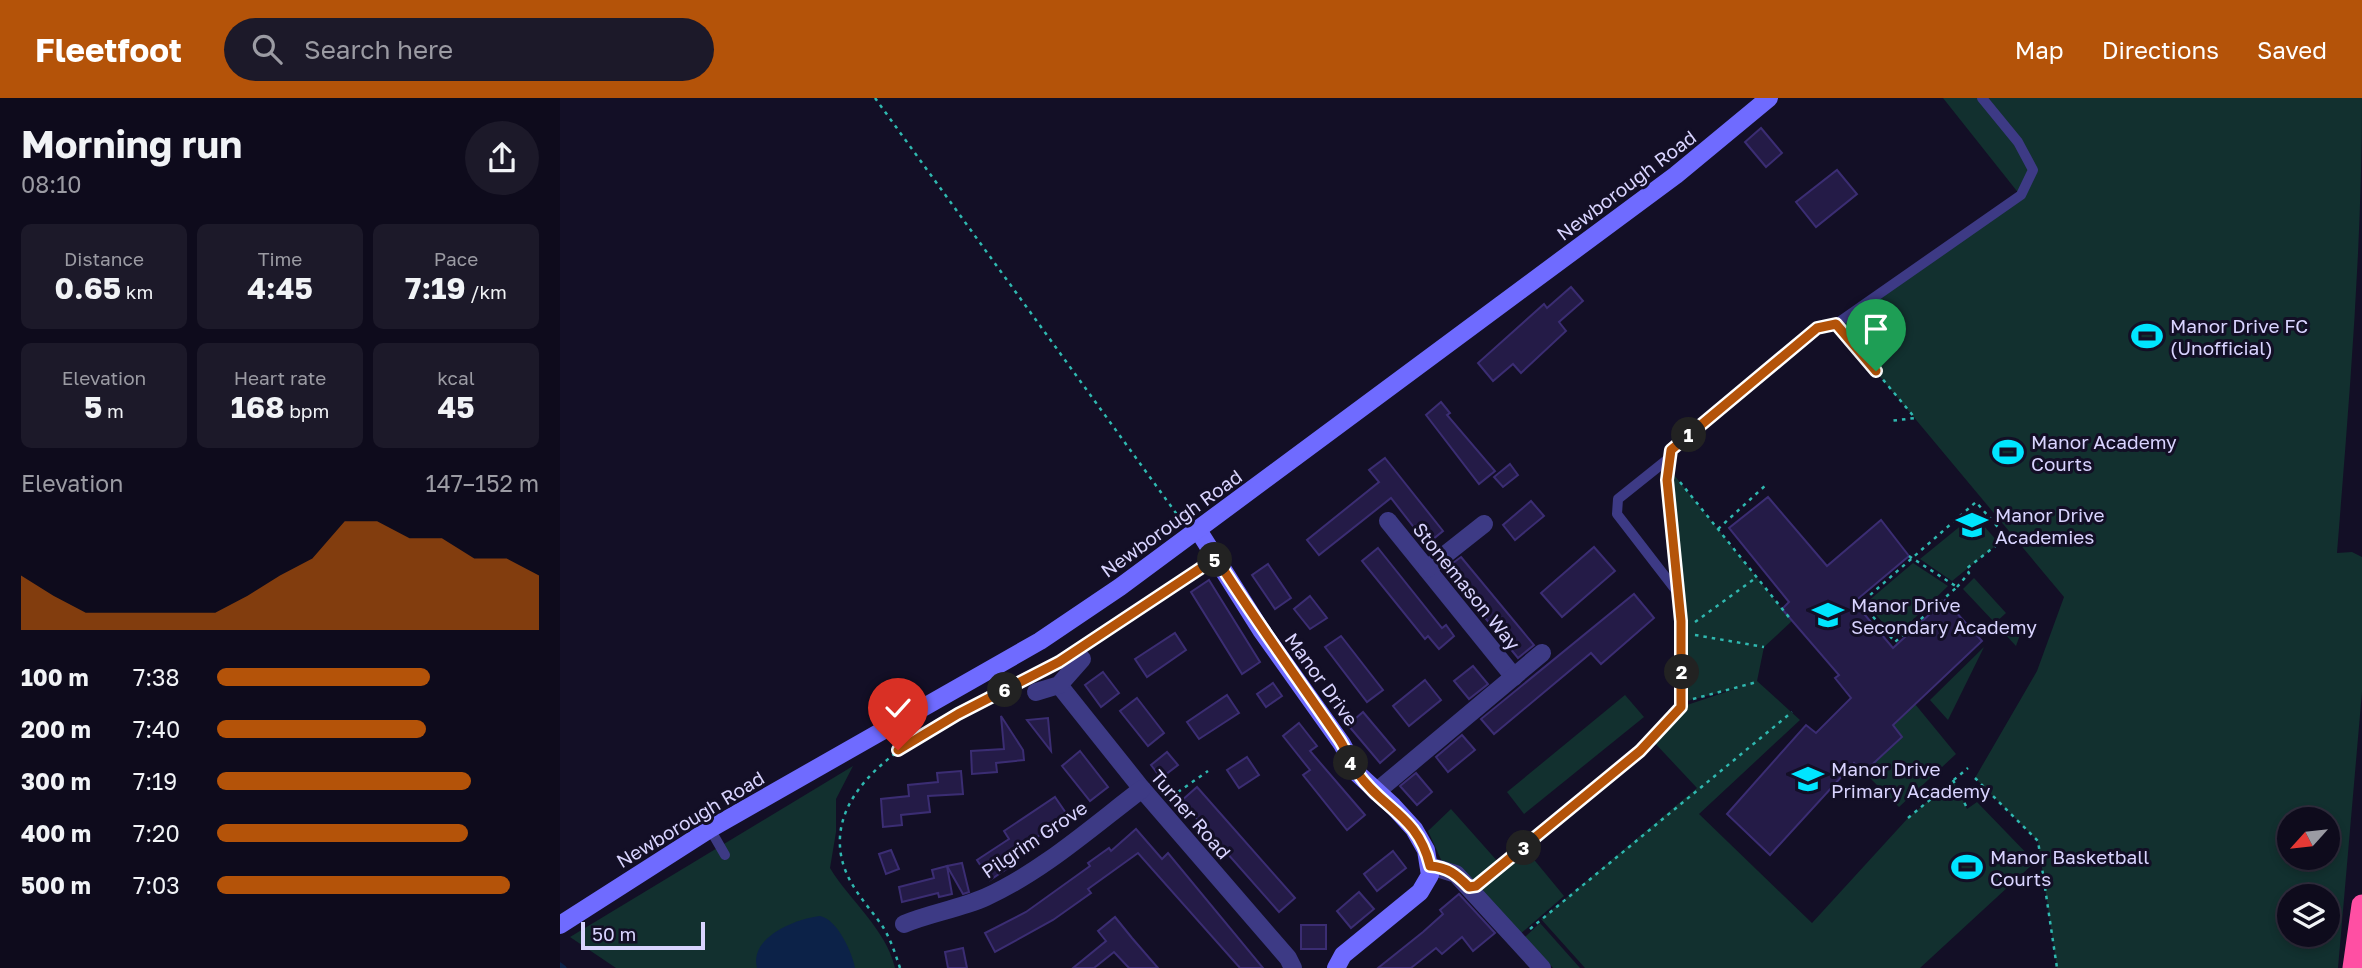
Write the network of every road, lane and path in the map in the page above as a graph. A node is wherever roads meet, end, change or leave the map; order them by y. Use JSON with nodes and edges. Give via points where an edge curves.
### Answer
{"nodes":[{"id":1,"x":875,"y":98,"type":"edge"},
{"id":2,"x":1769,"y":98,"type":"edge"},
{"id":3,"x":1982,"y":98,"type":"edge"},
{"id":4,"x":1836,"y":324,"type":"junction"},
{"id":5,"x":1890,"y":421,"type":"dead end"},
{"id":6,"x":1667,"y":462,"type":"junction"},
{"id":7,"x":1769,"y":483,"type":"dead end"},
{"id":8,"x":1181,"y":520,"type":"dead end"},
{"id":9,"x":1388,"y":521,"type":"dead end"},
{"id":10,"x":1484,"y":524,"type":"dead end"},
{"id":11,"x":1718,"y":529,"type":"junction"},
{"id":12,"x":1198,"y":530,"type":"junction"},
{"id":13,"x":1911,"y":557,"type":"junction"},
{"id":14,"x":1216,"y":558,"type":"junction"},
{"id":15,"x":1427,"y":569,"type":"junction"},
{"id":16,"x":1757,"y":577,"type":"junction"},
{"id":17,"x":1957,"y":587,"type":"junction"},
{"id":18,"x":1678,"y":594,"type":"junction"},
{"id":19,"x":1792,"y":621,"type":"dead end"},
{"id":20,"x":1681,"y":632,"type":"junction"},
{"id":21,"x":1764,"y":647,"type":"dead end"},
{"id":22,"x":1082,"y":653,"type":"joint"},
{"id":23,"x":1542,"y":653,"type":"dead end"},
{"id":24,"x":1514,"y":677,"type":"junction"},
{"id":25,"x":1757,"y":682,"type":"dead end"},
{"id":26,"x":1033,"y":685,"type":"joint"},
{"id":27,"x":1059,"y":685,"type":"junction"},
{"id":28,"x":1683,"y":702,"type":"junction"},
{"id":29,"x":1792,"y":712,"type":"dead end"},
{"id":30,"x":1968,"y":768,"type":"dead end"},
{"id":31,"x":1208,"y":771,"type":"dead end"},
{"id":32,"x":1975,"y":778,"type":"dead end"},
{"id":33,"x":1954,"y":780,"type":"junction"},
{"id":34,"x":1142,"y":789,"type":"junction"},
{"id":35,"x":1376,"y":792,"type":"junction"},
{"id":36,"x":1158,"y":808,"type":"junction"},
{"id":37,"x":1968,"y":810,"type":"dead end"},
{"id":38,"x":1908,"y":818,"type":"dead end"},
{"id":39,"x":710,"y":828,"type":"junction"},
{"id":40,"x":725,"y":855,"type":"dead end"},
{"id":41,"x":1430,"y":866,"type":"junction"},
{"id":42,"x":1476,"y":889,"type":"junction"},
{"id":43,"x":2362,"y":905,"type":"edge"},
{"id":44,"x":904,"y":924,"type":"dead end"},
{"id":45,"x":560,"y":925,"type":"edge"},
{"id":46,"x":1517,"y":940,"type":"junction"},
{"id":47,"x":900,"y":968,"type":"edge"},
{"id":48,"x":1293,"y":968,"type":"edge"},
{"id":49,"x":1336,"y":968,"type":"edge"},
{"id":50,"x":1542,"y":968,"type":"edge"},
{"id":51,"x":2057,"y":968,"type":"edge"},
{"id":52,"x":2353,"y":968,"type":"edge"}],
"edges":[{"from":1,"to":8,"type":"path"},
{"from":2,"to":12,"type":"street","name":"Newborough Road","via":[[1676,175]]},
{"from":3,"to":4,"type":"lane","via":[[2018,142],[2033,170],[2021,195]]},
{"from":4,"to":5,"type":"path","via":[[1915,418]]},
{"from":4,"to":6,"type":"lane","via":[[1817,328],[1671,450]]},
{"from":6,"to":11,"type":"path"},
{"from":6,"to":18,"type":"lane"},
{"from":6,"to":18,"type":"lane","via":[[1618,499],[1617,514]]},
{"from":7,"to":11,"type":"path"},
{"from":9,"to":15,"type":"street","name":"Stonemason Way"},
{"from":10,"to":15,"type":"street"},
{"from":11,"to":16,"type":"path"},
{"from":12,"to":14,"type":"street","name":"Manor Drive"},
{"from":12,"to":39,"type":"street","name":"Newborough Road","via":[[1040,641]]},
{"from":13,"to":17,"type":"path"},
{"from":13,"to":17,"type":"path","via":[[1861,603],[1895,642]]},
{"from":13,"to":17,"type":"path","via":[[1976,502],[2009,540],[1998,543],[1966,569],[1969,573]]},
{"from":14,"to":22,"type":"path"},
{"from":14,"to":35,"type":"street","name":"Manor Drive","via":[[1358,774]]},
{"from":15,"to":24,"type":"street","name":"Stonemason Way"},
{"from":16,"to":19,"type":"path"},
{"from":16,"to":20,"type":"path"},
{"from":18,"to":20,"type":"lane"},
{"from":20,"to":21,"type":"path"},
{"from":20,"to":28,"type":"lane"},
{"from":22,"to":27,"type":"street"},
{"from":23,"to":24,"type":"street","name":"Stonemason Way"},
{"from":24,"to":35,"type":"street","name":"Stonemason Way"},
{"from":25,"to":28,"type":"path"},
{"from":26,"to":27,"type":"street"},
{"from":26,"to":47,"type":"path","via":[[958,714],[898,750],[862,784],[843,822],[841,854],[851,884],[882,926]]},
{"from":27,"to":34,"type":"street","name":"Turner Road"},
{"from":28,"to":42,"type":"lane","via":[[1652,740]]},
{"from":29,"to":46,"type":"path"},
{"from":30,"to":33,"type":"path"},
{"from":31,"to":36,"type":"path"},
{"from":32,"to":51,"type":"path","via":[[2038,841]]},
{"from":33,"to":37,"type":"path"},
{"from":33,"to":38,"type":"path"},
{"from":34,"to":36,"type":"street","name":"Turner Road"},
{"from":34,"to":44,"type":"street","name":"Pilgrim Grove","via":[[1057,855],[986,897]]},
{"from":35,"to":41,"type":"street","name":"Manor Drive","via":[[1414,829]]},
{"from":36,"to":48,"type":"street","name":"Turner Road"},
{"from":39,"to":40,"type":"lane"},
{"from":39,"to":45,"type":"street","name":"Newborough Road"},
{"from":41,"to":42,"type":"street","via":[[1456,874]]},
{"from":41,"to":49,"type":"street","via":[[1425,885],[1412,901],[1343,955]]},
{"from":42,"to":46,"type":"street"},
{"from":43,"to":52,"type":"highway"},
{"from":46,"to":50,"type":"street"}]}
